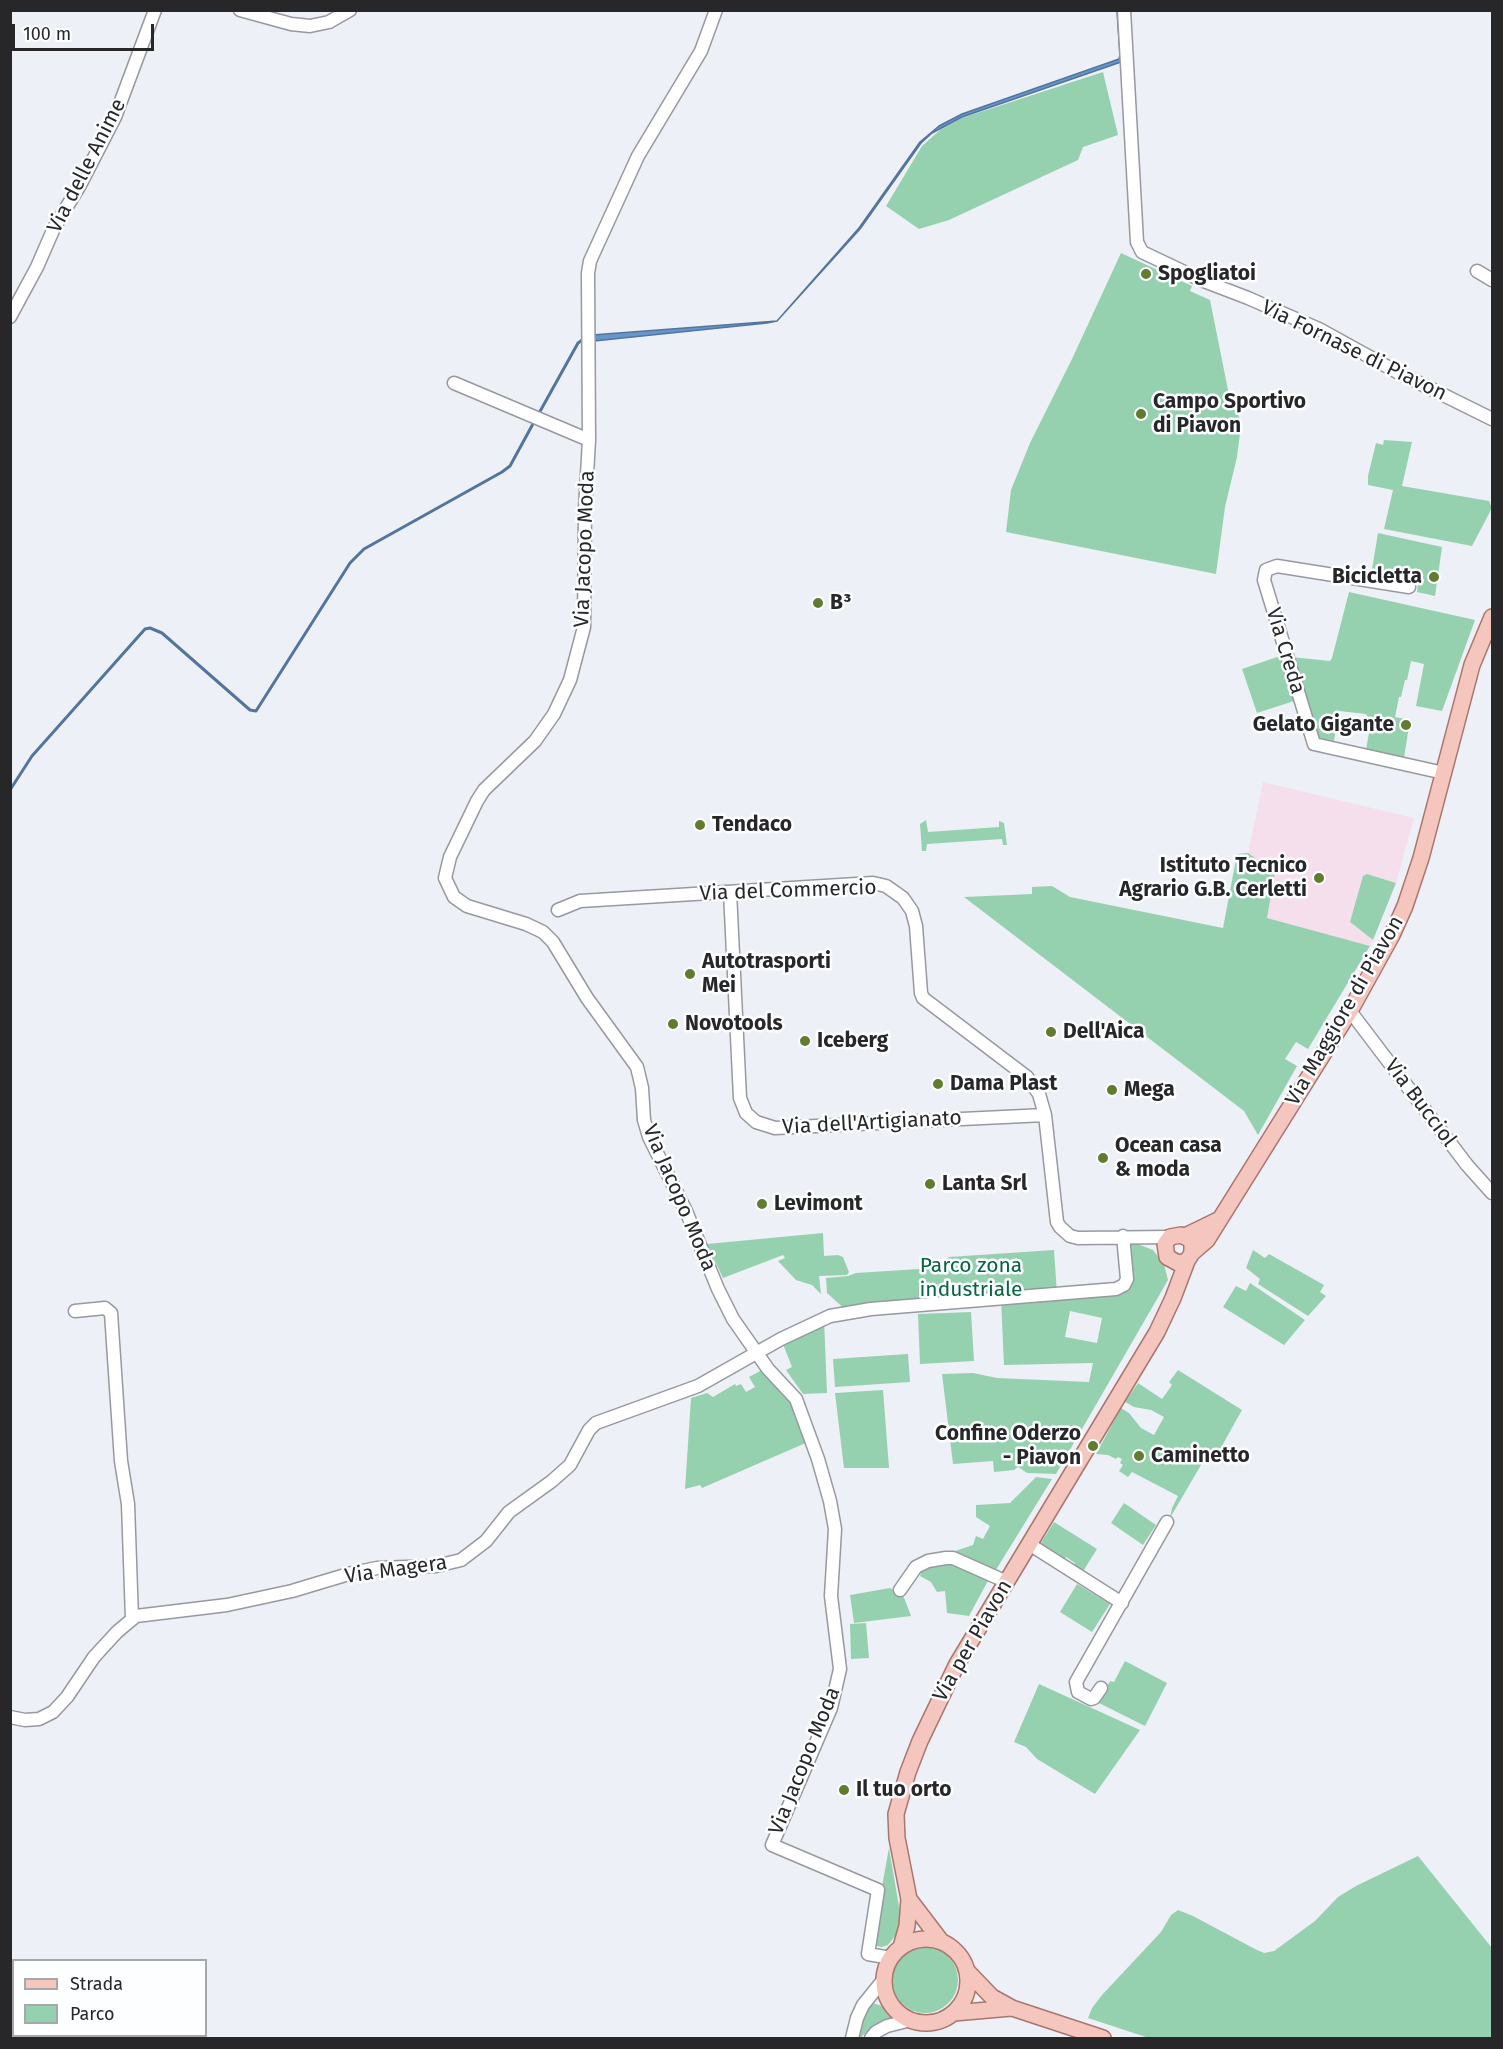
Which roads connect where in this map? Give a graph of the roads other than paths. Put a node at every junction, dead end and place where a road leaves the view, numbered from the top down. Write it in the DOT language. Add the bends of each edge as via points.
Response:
graph roads {
  1 [pos="155,10"];
  2 [pos="240,10"];
  3 [pos="350,10"];
  4 [pos="716,10"];
  5 [pos="1124,10"];
  6 [pos="1477,271"];
  7 [pos="1492,280"];
  8 [pos="10,317"];
  9 [pos="454,383"];
  10 [pos="1492,419"];
  11 [pos="589,440"];
  12 [pos="1409,587"];
  13 [pos="1492,617"];
  14 [pos="1443,773"];
  15 [pos="730,892"];
  16 [pos="558,910"];
  17 [pos="1350,1011"];
  18 [pos="1046,1115"];
  19 [pos="1492,1193"];
  20 [pos="1220,1219"];
  21 [pos="1123,1236"];
  22 [pos="1178,1236"];
  23 [pos="1138,1238"];
  24 [pos="1179,1257"];
  25 [pos="75,1311"];
  26 [pos="756,1353"];
  27 [pos="1167,1522"];
  28 [pos="1029,1544"];
  29 [pos="1006,1582"];
  30 [pos="900,1590"];
  31 [pos="1122,1603"];
  32 [pos="132,1619"];
  33 [pos="1101,1688"];
  34 [pos="10,1717"];
  35 [pos="909,1899"];
  36 [pos="941,1941"];
  37 [pos="896,1952"];
  38 [pos="968,1972"];
  39 [pos="884,1979"];
  40 [pos="1012,2008"];
  41 [pos="954,2013"];
  42 [pos="911,2020"];
  43 [pos="852,2038"];
  44 [pos="871,2038"];
  45 [pos="1103,2038"];
  1 -- 8 [label="street, Via delle Anime" via="115,117"];
  2 -- 3 [label="street" via="310,27"];
  4 -- 11 [label="street, Via Jacopo Moda" via="701,51 638,156 590,261"];
  5 -- 10 [label="street, Via Fornase di Piavon" via="1137,242 1142,252 1319,329"];
  6 -- 7 [label="street"];
  9 -- 11 [label="street"];
  11 -- 26 [label="street, Via Jacopo Moda" via="584,627 570,680 554,714 535,741 477,801 450,857 445,879 454,897 467,906 543,932 637,1067 649,1137 723,1299"];
  12 -- 14 [label="street, Via Creda" via="1278,566 1266,570 1263,580 1314,744"];
  13 -- 14 [label="main road, Via Maggiore di Piavon" via="1472,665"];
  14 -- 17 [label="main road, Via Maggiore di Piavon" via="1405,906"];
  15 -- 16 [label="street, Via del Commercio" via="580,901"];
  15 -- 18 [label="street, Via del Commercio" via="873,883 896,892 914,916 923,998 1027,1077 1039,1094"];
  15 -- 18 [label="street, Via dell'Artigianato" via="740,1098 754,1121 775,1128"];
  17 -- 19 [label="street, Via Bucciol"];
  17 -- 20 [label="main road, Via Maggiore di Piavon"];
  18 -- 21 [label="street, Via del Commercio" via="1059,1227 1078,1238"];
  20 -- 22 [label="main road"];
  20 -- 24 [label="main road, Via Maggiore di Piavon" via="1208,1240"];
  21 -- 23 [label="street, Via del Commercio"];
  21 -- 26 [label="street" via="1127,1279 1116,1289 848,1312 830,1316"];
  22 -- 23 [label="street, Via del Commercio"];
  22 -- 24 [label="main road" via="1165,1244"];
  22 -- 24 [label="main road" via="1192,1243"];
  23 -- 24 [label="street, Via del Commercio"];
  24 -- 28 [label="main road, Via per Piavon" via="1173,1298 1157,1332"];
  25 -- 32 [label="street" via="105,1308 111,1313 121,1461 128,1504"];
  26 -- 32 [label="street, Via Magera" via="698,1386 596,1423 570,1465 509,1512 486,1541 461,1560 436,1566 377,1568 227,1605"];
  26 -- 37 [label="street, Via Jacopo Moda" via="796,1399 830,1501 835,1529 831,1596 840,1669 831,1708 772,1845 878,1890 868,1954"];
  27 -- 31 [label="street"];
  28 -- 29 [label="main road, Via per Piavon"];
  28 -- 31 [label="street"];
  29 -- 30 [label="street" via="946,1558 916,1567"];
  29 -- 35 [label="main road, Via per Piavon" via="932,1712 900,1796 897,1838"];
  31 -- 33 [label="street" via="1076,1682 1078,1692 1091,1699"];
  32 -- 34 [label="street" via="94,1658 53,1712 39,1719"];
  35 -- 36 [label="main road, Via per Piavon"];
  35 -- 37 [label="main road, Via per Piavon" via="907,1926"];
  36 -- 37 [label="main road" via="914,1940"];
  36 -- 38 [label="main road" via="958,1953"];
  37 -- 39 [label="main road"];
  38 -- 40 [label="main road" via="992,1997"];
  38 -- 41 [label="main road" via="968,1987"];
  39 -- 42 [label="main road" via="891,2004"];
  39 -- 43 [label="street" via="863,2005"];
  40 -- 41 [label="main road"];
  40 -- 45 [label="main road"];
  41 -- 42 [label="main road" via="934,2022"];
  42 -- 44 [label="street" via="887,2026"];
}
